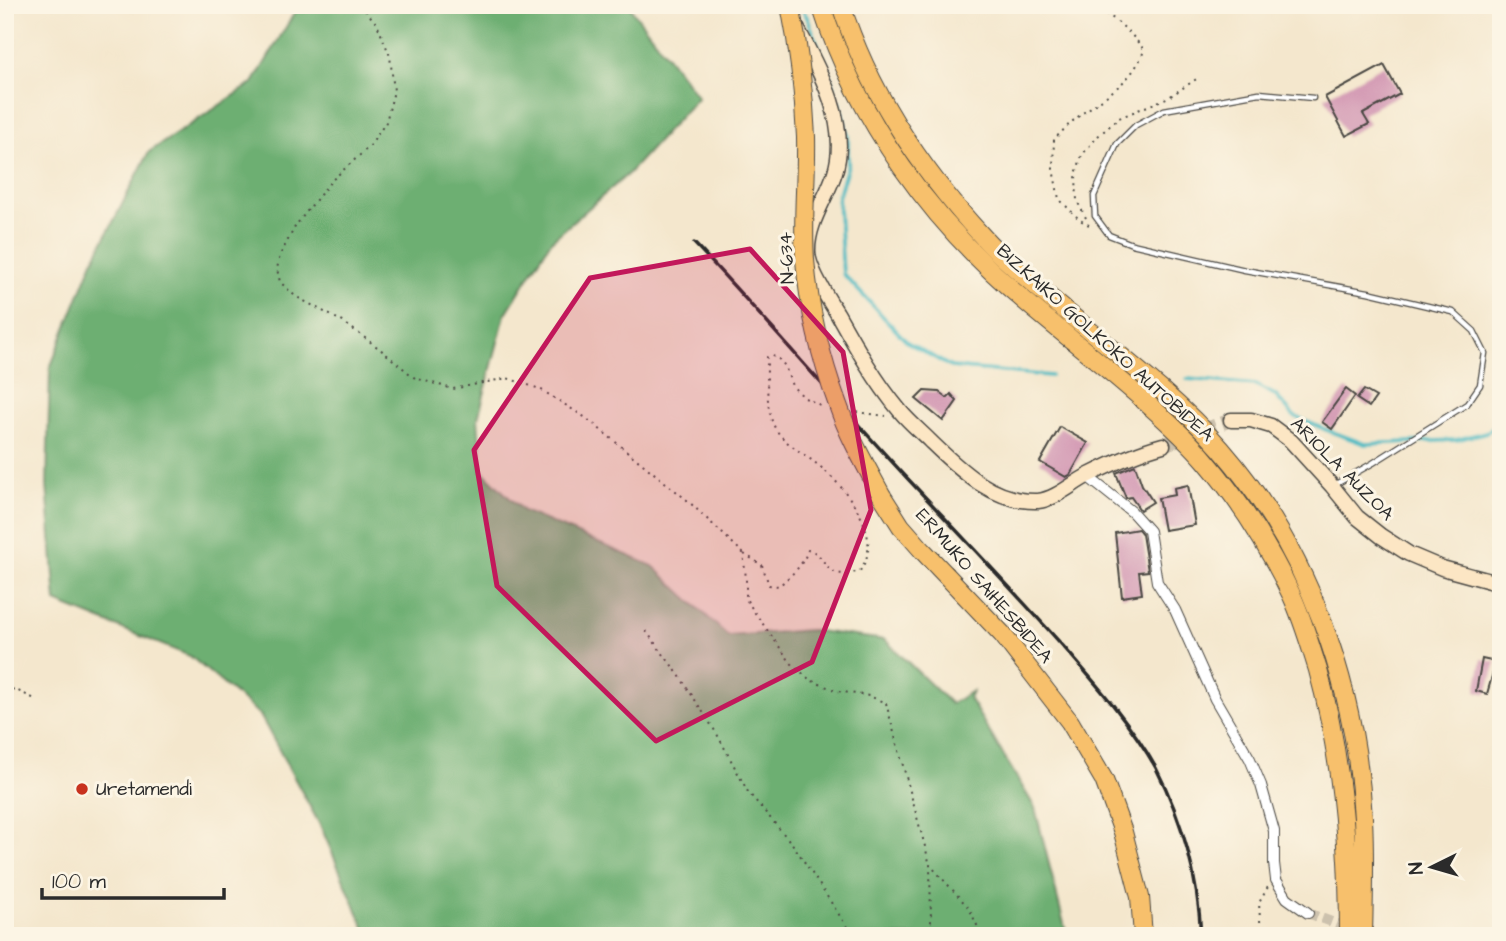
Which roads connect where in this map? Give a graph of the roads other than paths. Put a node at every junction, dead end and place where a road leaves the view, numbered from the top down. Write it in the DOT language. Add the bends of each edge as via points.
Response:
graph roads {
  1 [pos="784,5"];
  2 [pos="790,5"];
  3 [pos="821,5"];
  4 [pos="841,5"];
  5 [pos="1314,98"];
  6 [pos="1231,420"];
  7 [pos="1163,445"];
  8 [pos="1087,476"];
  9 [pos="1332,486"];
  10 [pos="882,496"];
  11 [pos="1501,584"];
  12 [pos="1308,913"];
  13 [pos="1143,936"];
  14 [pos="1349,936"];
  15 [pos="1363,936"];
  1 -- 8 [label="street" via="824,83 840,148 809,234 807,254 873,374 906,418 988,489 1014,499 1038,501"];
  2 -- 10 [label="highway, N-634, bridge" via="802,72 805,259 810,299 838,407"];
  3 -- 14 [label="highway, BIZKAIKO GOLKOKO AUTOBIDEA" via="867,111 935,212 979,260 1196,450 1237,501 1273,558 1310,642 1329,714 1345,817"];
  4 -- 15 [label="highway, BIZKAIKO GOLKOKO AUTOBIDEA" via="883,101 949,199 985,240 1192,419 1250,486 1287,543 1328,637 1356,757 1363,817"];
  5 -- 9 [label="lane" via="1259,93 1164,110 1136,125 1117,144 1094,196 1096,216 1109,235 1132,244 1453,312 1474,331 1485,353 1480,385 1467,404"];
  6 -- 9 [label="street, ARIOLA AUZOA" via="1251,419 1271,426"];
  7 -- 8 [label="street" via="1134,453"];
  8 -- 12 [label="street" via="1149,531 1157,582 1261,785 1274,831 1276,880 1287,898"];
  9 -- 11 [label="street, ARIOLA AUZOA" via="1357,517 1409,554"];
  10 -- 13 [label="highway, ERMUKO SAIHESBIDEA" via="901,526 1002,634 1070,722 1104,780 1123,832 1140,897"];
}
